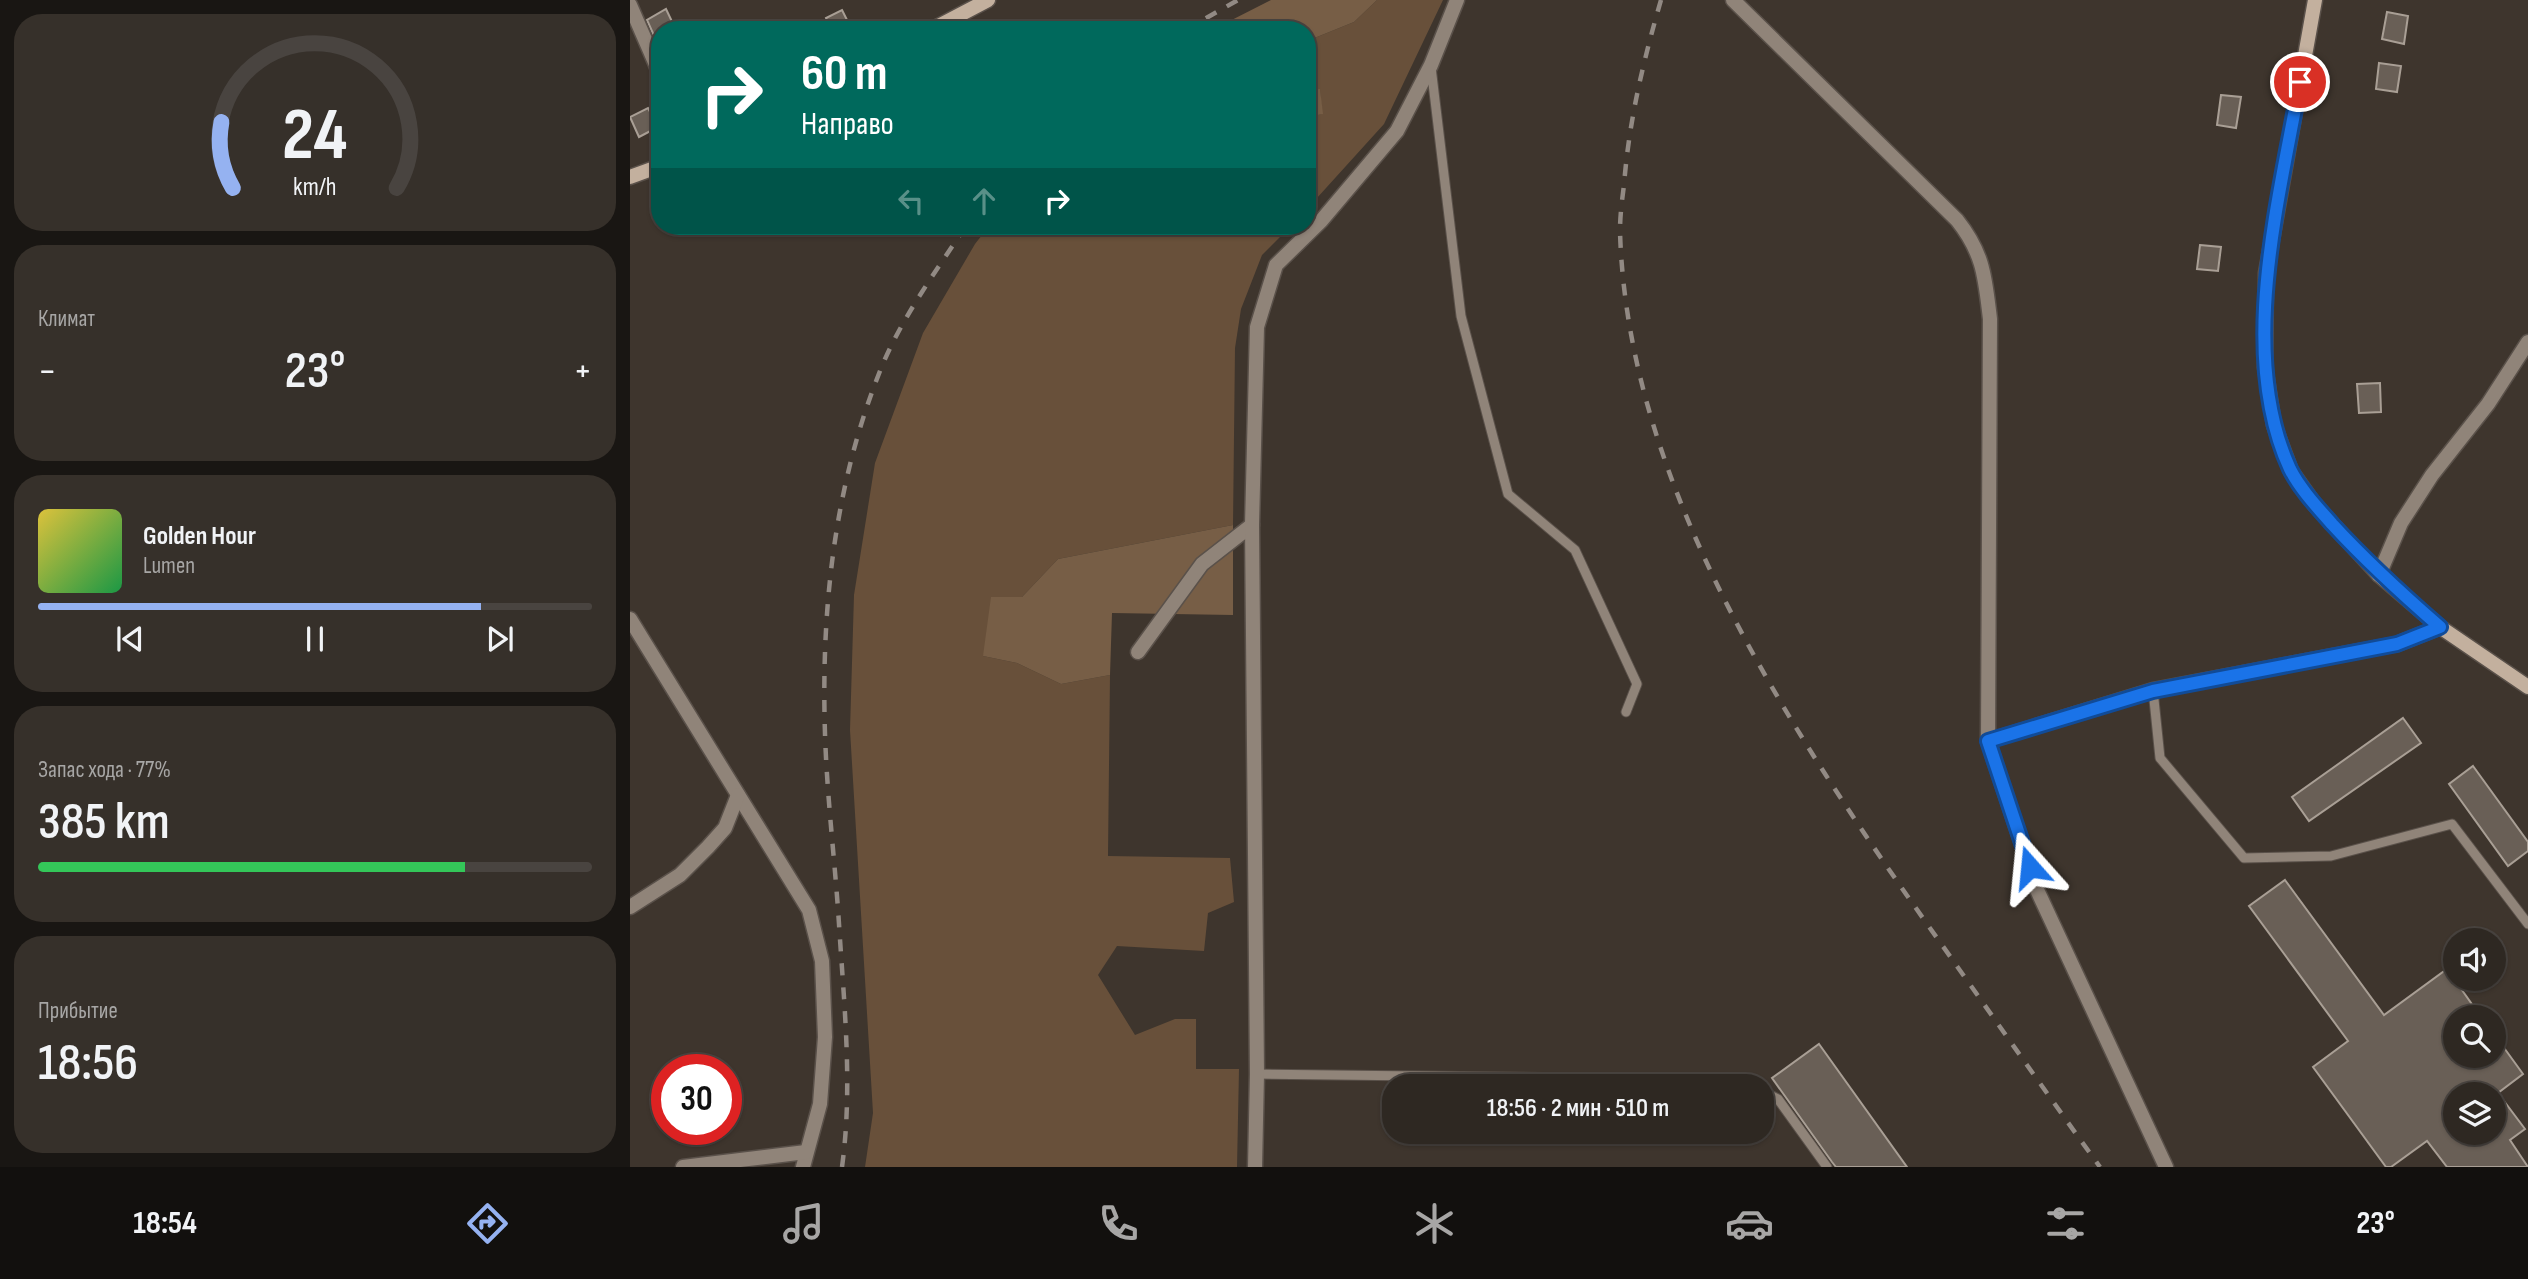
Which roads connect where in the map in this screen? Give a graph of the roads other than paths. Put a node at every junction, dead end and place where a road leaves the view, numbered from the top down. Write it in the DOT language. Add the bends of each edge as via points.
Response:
graph roads {
  1 [pos="988,0"];
  2 [pos="1457,0"];
  3 [pos="1733,0"];
  4 [pos="2315,0"];
  5 [pos="630,5"];
  6 [pos="948,21"];
  7 [pos="651,53"];
  8 [pos="1431,65"];
  9 [pos="651,169"];
  10 [pos="630,177"];
  11 [pos="1316,226"];
  12 [pos="1307,235"];
  13 [pos="2528,342"];
  14 [pos="1252,525"];
  15 [pos="2379,575"];
  16 [pos="630,619"];
  17 [pos="2440,627"];
  18 [pos="1138,652"];
  19 [pos="2528,687"];
  20 [pos="2153,691"];
  21 [pos="1626,712"];
  22 [pos="1988,741"];
  23 [pos="738,795"];
  24 [pos="630,907"];
  25 [pos="2528,924"];
  26 [pos="1257,1074"];
  27 [pos="1382,1076"];
  28 [pos="1774,1097"];
  29 [pos="804,1160"];
  30 [pos="682,1167"];
  31 [pos="1255,1167"];
  32 [pos="1827,1167"];
  33 [pos="2166,1167"];
  1 -- 6 [label="main road"];
  2 -- 8 [label="street"];
  3 -- 22 [label="street" via="1957,220 1973,241 1981,264 1990,319"];
  4 -- 15 [label="main road" via="2266,273 2265,367 2274,425 2291,471 2315,505"];
  5 -- 7 [label="street"];
  8 -- 11 [label="street" via="1397,131"];
  8 -- 21 [label="lane" via="1461,316 1508,494 1575,550 1637,684"];
  9 -- 10 [label="main road"];
  12 -- 14 [label="street" via="1276,265 1258,327"];
  13 -- 15 [label="street" via="2401,523"];
  14 -- 18 [label="street" via="1202,564"];
  14 -- 26 [label="street"];
  15 -- 17 [label="main road"];
  16 -- 23 [label="street"];
  17 -- 19 [label="main road"];
  17 -- 20 [label="street" via="2397,644"];
  20 -- 22 [label="street"];
  20 -- 25 [label="lane" via="2160,758 2244,858 2331,856 2452,824"];
  22 -- 33 [label="street" via="2038,892"];
  23 -- 24 [label="street" via="725,828 708,847 680,875"];
  23 -- 29 [label="street" via="809,910 822,961 825,1037 820,1104"];
  26 -- 27 [label="lane"];
  26 -- 31 [label="street"];
  28 -- 32 [label="lane"];
  29 -- 30 [label="street"];
}
